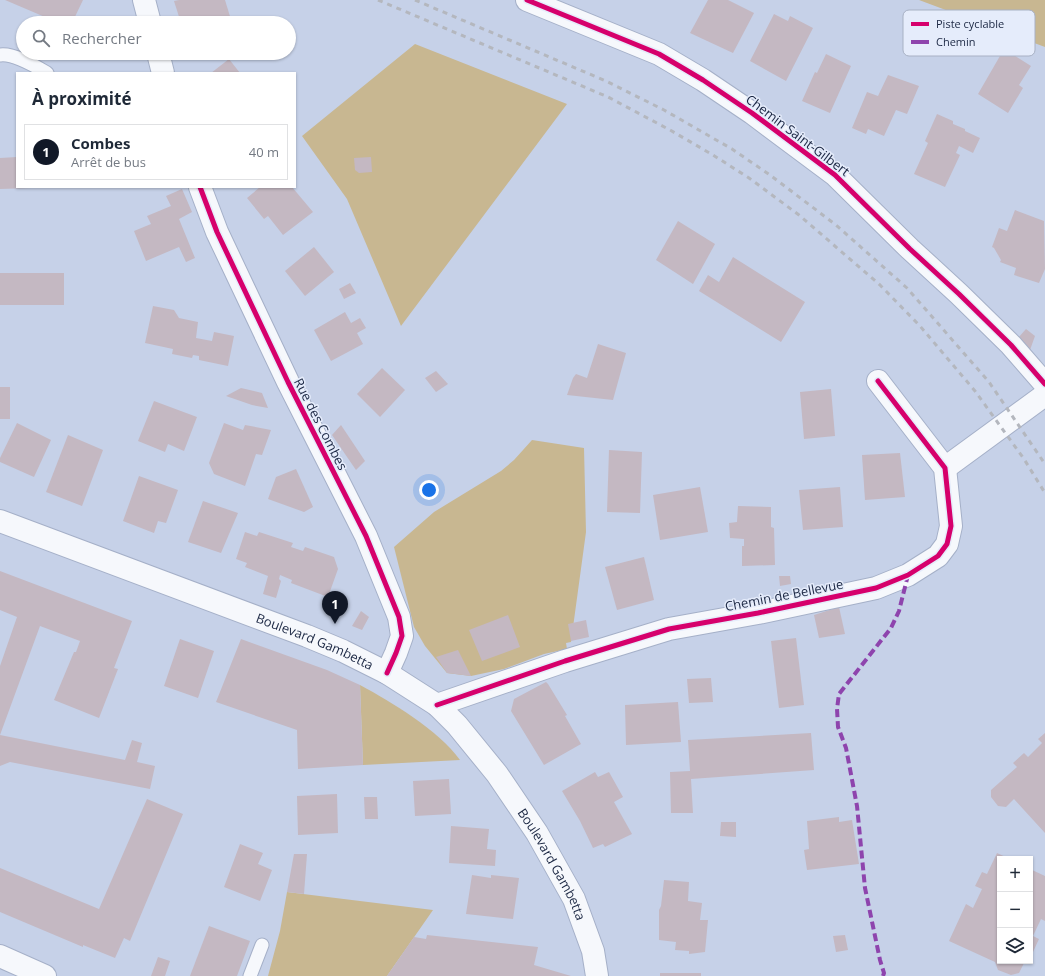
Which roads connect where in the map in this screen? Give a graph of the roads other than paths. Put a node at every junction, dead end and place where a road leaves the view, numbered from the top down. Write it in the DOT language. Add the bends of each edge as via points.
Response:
graph roads {
  1 [pos="144,0"];
  2 [pos="527,0"];
  3 [pos="148,16"];
  4 [pos="0,55"];
  5 [pos="16,58"];
  6 [pos="21,60"];
  7 [pos="160,60"];
  8 [pos="45,72"];
  9 [pos="163,72"];
  10 [pos="200,188"];
  11 [pos="878,381"];
  12 [pos="1045,384"];
  13 [pos="1045,395"];
  14 [pos="945,468"];
  15 [pos="0,520"];
  16 [pos="387,673"];
  17 [pos="437,704"];
  18 [pos="262,945"];
  19 [pos="0,956"];
  20 [pos="45,976"];
  21 [pos="250,976"];
  22 [pos="597,976"];
  1 -- 3 [label="street"];
  2 -- 12 [label="street, Chemin Saint-Gilbert" via="659,54 704,80 836,175 1011,345"];
  4 -- 5 [label="lane"];
  6 -- 8 [label="lane"];
  7 -- 9 [label="street"];
  10 -- 16 [label="street, Rue des Combes" via="217,232 288,382 366,536 399,617 402,636"];
  11 -- 14 [label="street"];
  13 -- 14 [label="street"];
  14 -- 17 [label="street, Chemin de Bellevue" via="951,526 947,544 938,556 908,575 876,588 669,629"];
  15 -- 16 [label="street, Boulevard Gambetta" via="307,636"];
  16 -- 17 [label="street, Boulevard Gambetta"];
  17 -- 22 [label="street, Boulevard Gambetta" via="497,774 538,833 574,899 593,951"];
  18 -- 21 [label="lane"];
  19 -- 20 [label="street"];
}
